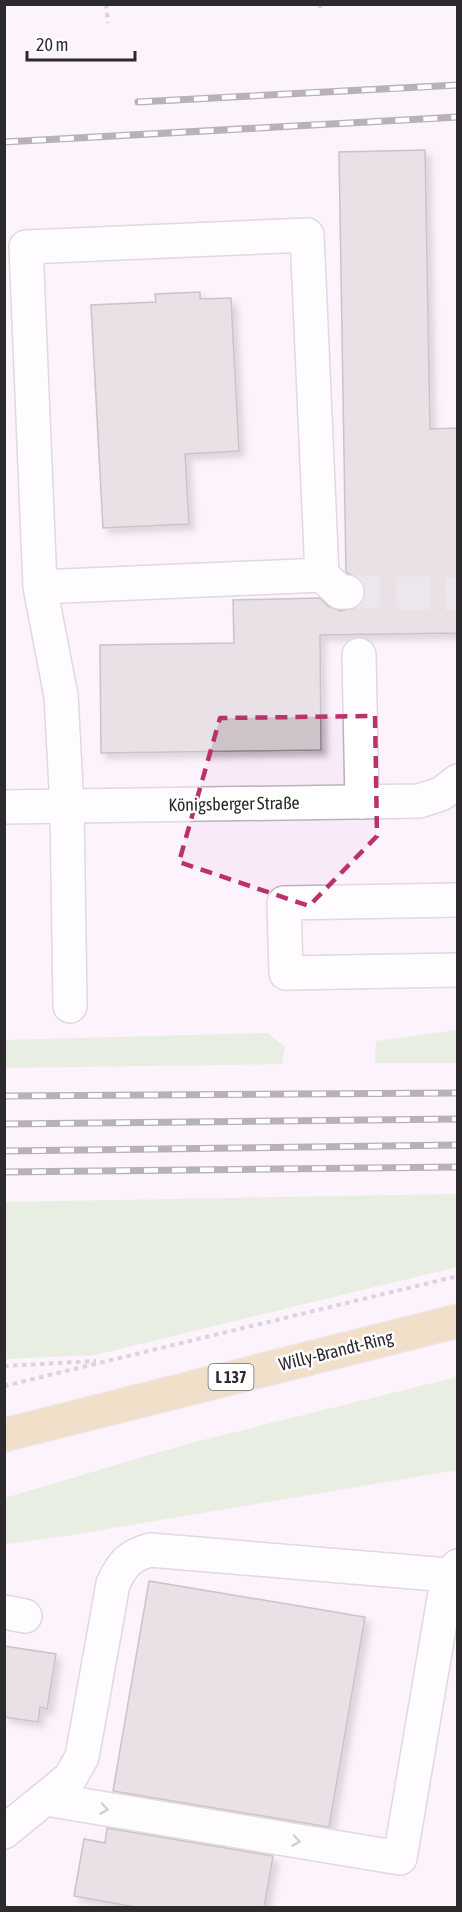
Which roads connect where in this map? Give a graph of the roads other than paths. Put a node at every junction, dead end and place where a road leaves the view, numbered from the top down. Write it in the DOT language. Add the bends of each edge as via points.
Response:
graph roads {
  1 [pos="40,587"];
  2 [pos="359,655"];
  3 [pos="458,781"];
  4 [pos="362,802"];
  5 [pos="67,806"];
  6 [pos="4,807"];
  7 [pos="458,900"];
  8 [pos="458,970"];
  9 [pos="70,1006"];
  10 [pos="458,1321"];
  11 [pos="4,1435"];
  12 [pos="453,1570"];
  13 [pos="446,1655"];
  14 [pos="46,1799"];
  15 [pos="4,1832"];
  1 -- 1 [label="street" via="26,247 307,235 334,584"];
  1 -- 5 [label="street" via="61,696"];
  2 -- 4 [label="street"];
  3 -- 4 [label="street, Königsberger Straße" via="441,794 418,801"];
  4 -- 5 [label="street, Königsberger Straße"];
  5 -- 6 [label="street, Königsberger Straße"];
  5 -- 9 [label="street"];
  7 -- 8 [label="street" via="284,903 286,973"];
  10 -- 11 [label="main road, Willy-Brandt-Ring / L 137"];
  12 -- 13 [label="street"];
  12 -- 14 [label="street" via="150,1550 133,1555 120,1567 113,1584 82,1757 70,1778"];
  14 -- 13 [label="street, one-way" via="400,1858"];
  14 -- 15 [label="street"];
}
